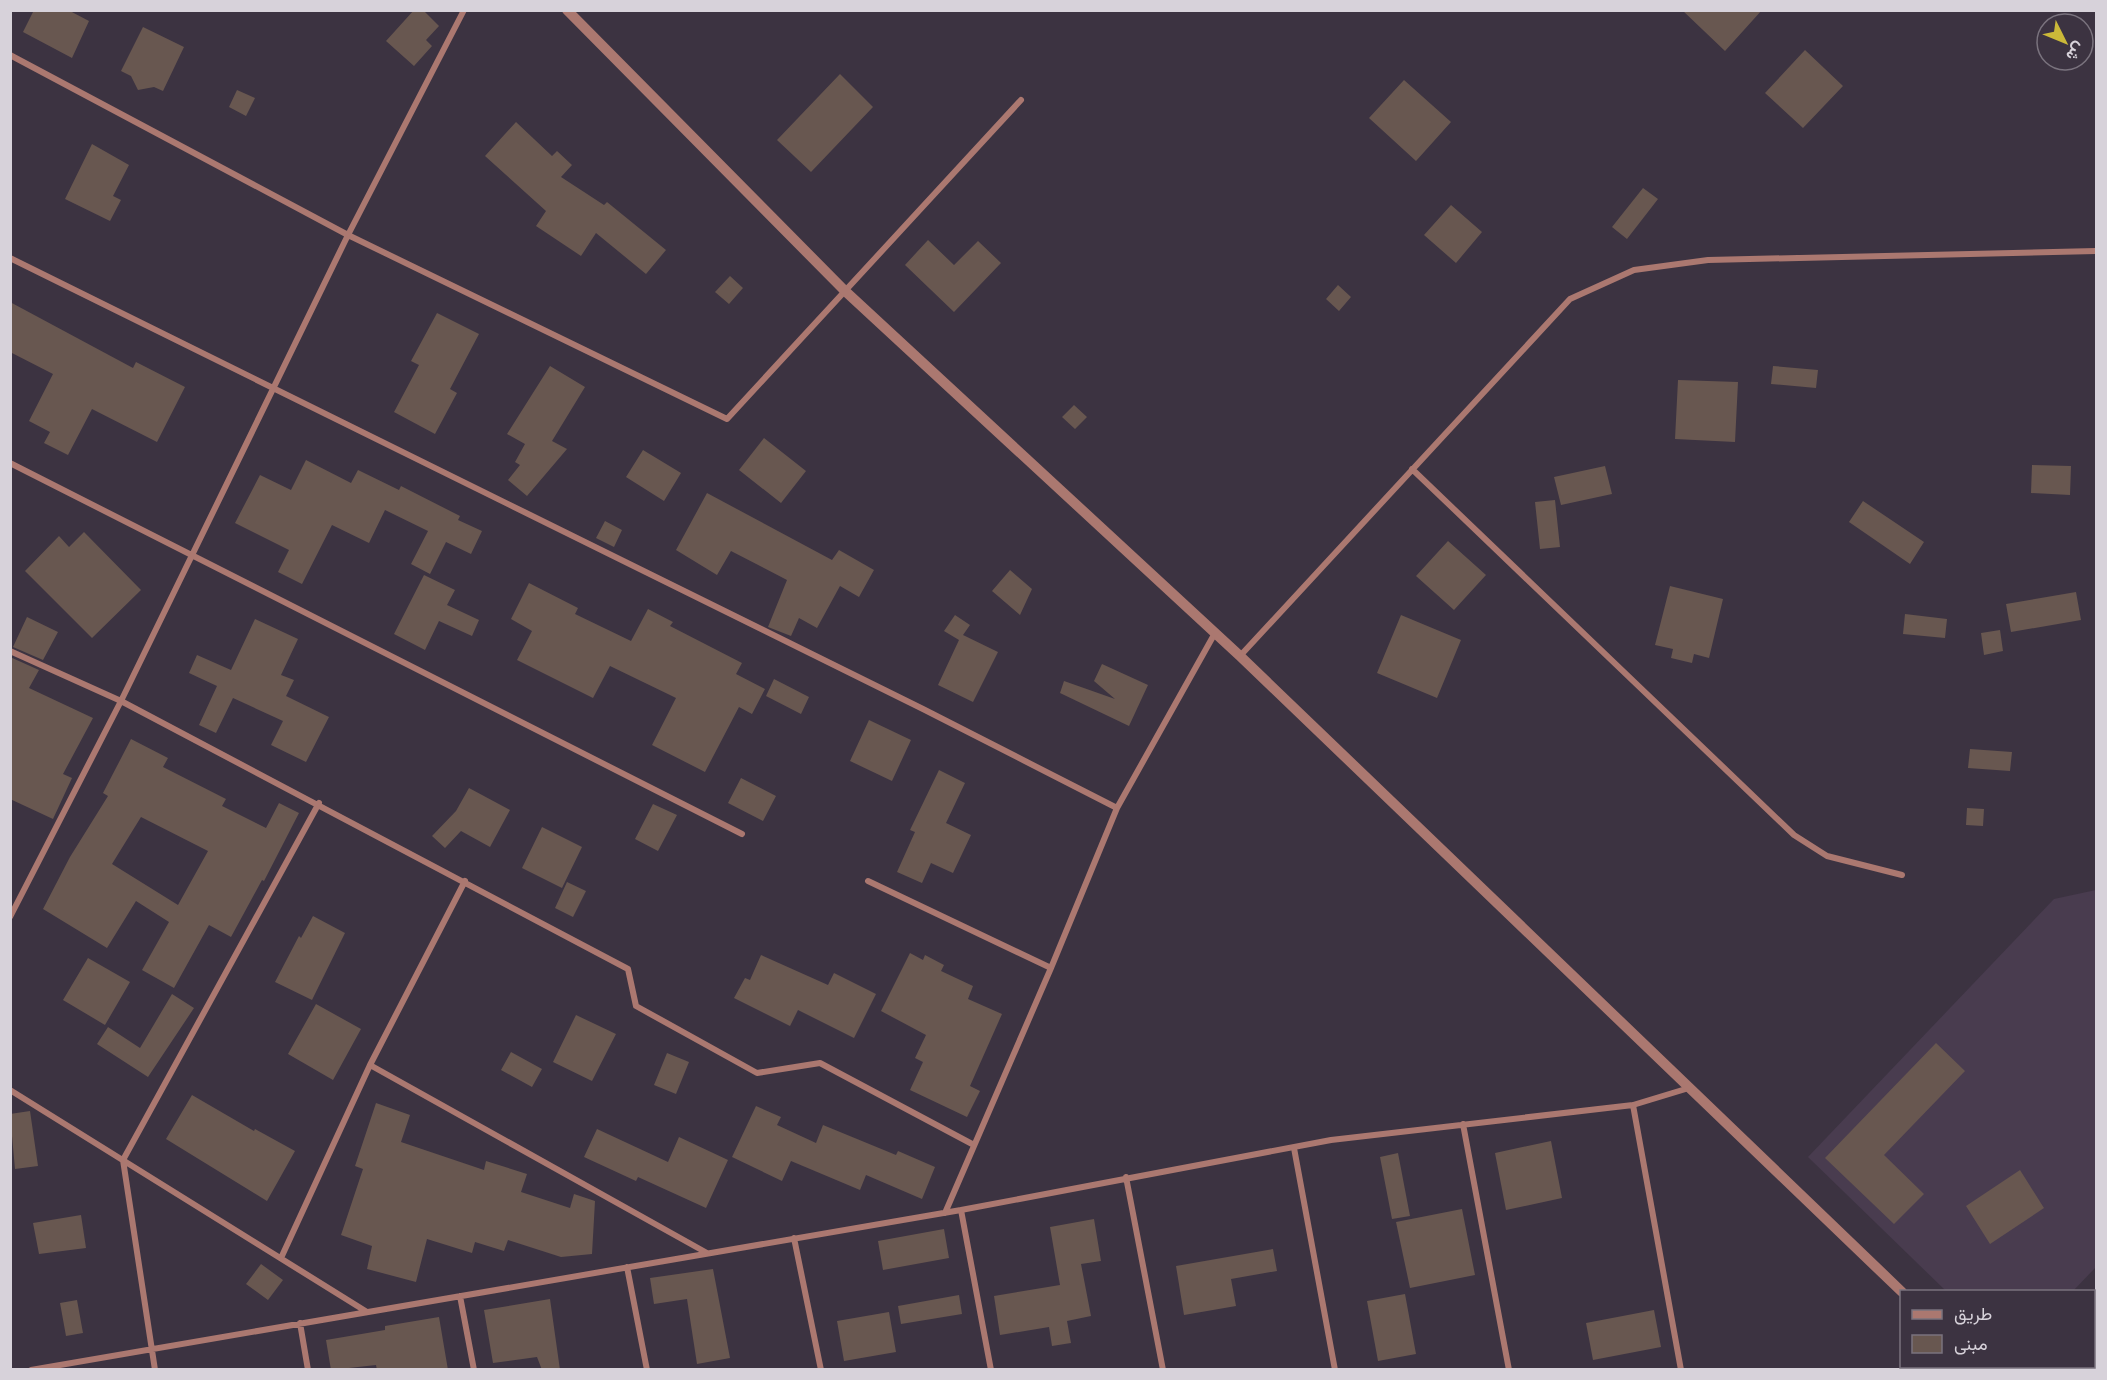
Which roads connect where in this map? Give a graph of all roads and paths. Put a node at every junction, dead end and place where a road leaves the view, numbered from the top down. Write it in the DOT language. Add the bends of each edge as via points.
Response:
graph roads {
  1 [pos="464,10"];
  2 [pos="567,10"];
  3 [pos="10,55"];
  4 [pos="1021,100"];
  5 [pos="348,235"];
  6 [pos="2097,251"];
  7 [pos="10,258"];
  8 [pos="844,290"];
  9 [pos="271,389"];
  10 [pos="10,463"];
  11 [pos="1412,469"];
  12 [pos="190,554"];
  13 [pos="1215,633"];
  14 [pos="10,651"];
  15 [pos="1240,656"];
  16 [pos="121,701"];
  17 [pos="319,803"];
  18 [pos="1117,807"];
  19 [pos="742,834"];
  20 [pos="1902,875"];
  21 [pos="465,881"];
  22 [pos="868,881"];
  23 [pos="10,917"];
  24 [pos="1051,968"];
  25 [pos="370,1065"];
  26 [pos="1690,1088"];
  27 [pos="10,1090"];
  28 [pos="1633,1105"];
  29 [pos="1463,1124"];
  30 [pos="974,1145"];
  31 [pos="1294,1148"];
  32 [pos="123,1160"];
  33 [pos="1126,1177"];
  34 [pos="961,1210"];
  35 [pos="945,1212"];
  36 [pos="795,1238"];
  37 [pos="706,1253"];
  38 [pos="280,1258"];
  39 [pos="627,1267"];
  40 [pos="1900,1290"];
  41 [pos="460,1296"];
  42 [pos="368,1312"];
  43 [pos="300,1323"];
  44 [pos="152,1349"];
  45 [pos="32,1370"];
  46 [pos="155,1370"];
  47 [pos="308,1370"];
  48 [pos="474,1370"];
  49 [pos="646,1370"];
  50 [pos="821,1370"];
  51 [pos="991,1370"];
  52 [pos="1163,1370"];
  53 [pos="1335,1370"];
  54 [pos="1509,1370"];
  55 [pos="1681,1370"];
  1 -- 5 [label="street"];
  2 -- 8 [label="street"];
  3 -- 5 [label="street"];
  4 -- 8 [label="street"];
  5 -- 8 [label="street" via="727,419"];
  5 -- 9 [label="street"];
  6 -- 11 [label="street" via="1708,260 1634,270 1570,299"];
  7 -- 9 [label="street"];
  8 -- 13 [label="street"];
  9 -- 12 [label="street"];
  9 -- 18 [label="street"];
  10 -- 12 [label="street"];
  11 -- 15 [label="street"];
  11 -- 20 [label="street" via="1794,835 1827,856"];
  12 -- 16 [label="street"];
  12 -- 19 [label="street"];
  13 -- 15 [label="street"];
  13 -- 18 [label="street"];
  14 -- 16 [label="street"];
  15 -- 26 [label="street"];
  16 -- 17 [label="street"];
  16 -- 23 [label="street"];
  17 -- 21 [label="street"];
  17 -- 32 [label="street"];
  18 -- 24 [label="street"];
  21 -- 25 [label="street"];
  21 -- 30 [label="street" via="628,969 636,1006 757,1073 820,1063"];
  22 -- 24 [label="street"];
  24 -- 30 [label="street"];
  25 -- 37 [label="street"];
  25 -- 38 [label="street"];
  26 -- 28 [label="street"];
  26 -- 40 [label="street"];
  27 -- 32 [label="street"];
  28 -- 29 [label="street"];
  28 -- 55 [label="street"];
  29 -- 31 [label="street"];
  29 -- 54 [label="street"];
  30 -- 35 [label="street"];
  31 -- 33 [label="street"];
  31 -- 53 [label="street"];
  32 -- 38 [label="street"];
  32 -- 44 [label="street"];
  33 -- 34 [label="street"];
  33 -- 52 [label="street"];
  34 -- 35 [label="street"];
  34 -- 51 [label="street"];
  35 -- 36 [label="street"];
  36 -- 37 [label="street"];
  36 -- 50 [label="street"];
  37 -- 39 [label="street"];
  38 -- 42 [label="street"];
  39 -- 41 [label="street"];
  39 -- 49 [label="street"];
  41 -- 42 [label="street"];
  41 -- 48 [label="street"];
  42 -- 43 [label="street"];
  43 -- 44 [label="street"];
  43 -- 47 [label="street"];
  44 -- 45 [label="street"];
  44 -- 46 [label="street"];
}
